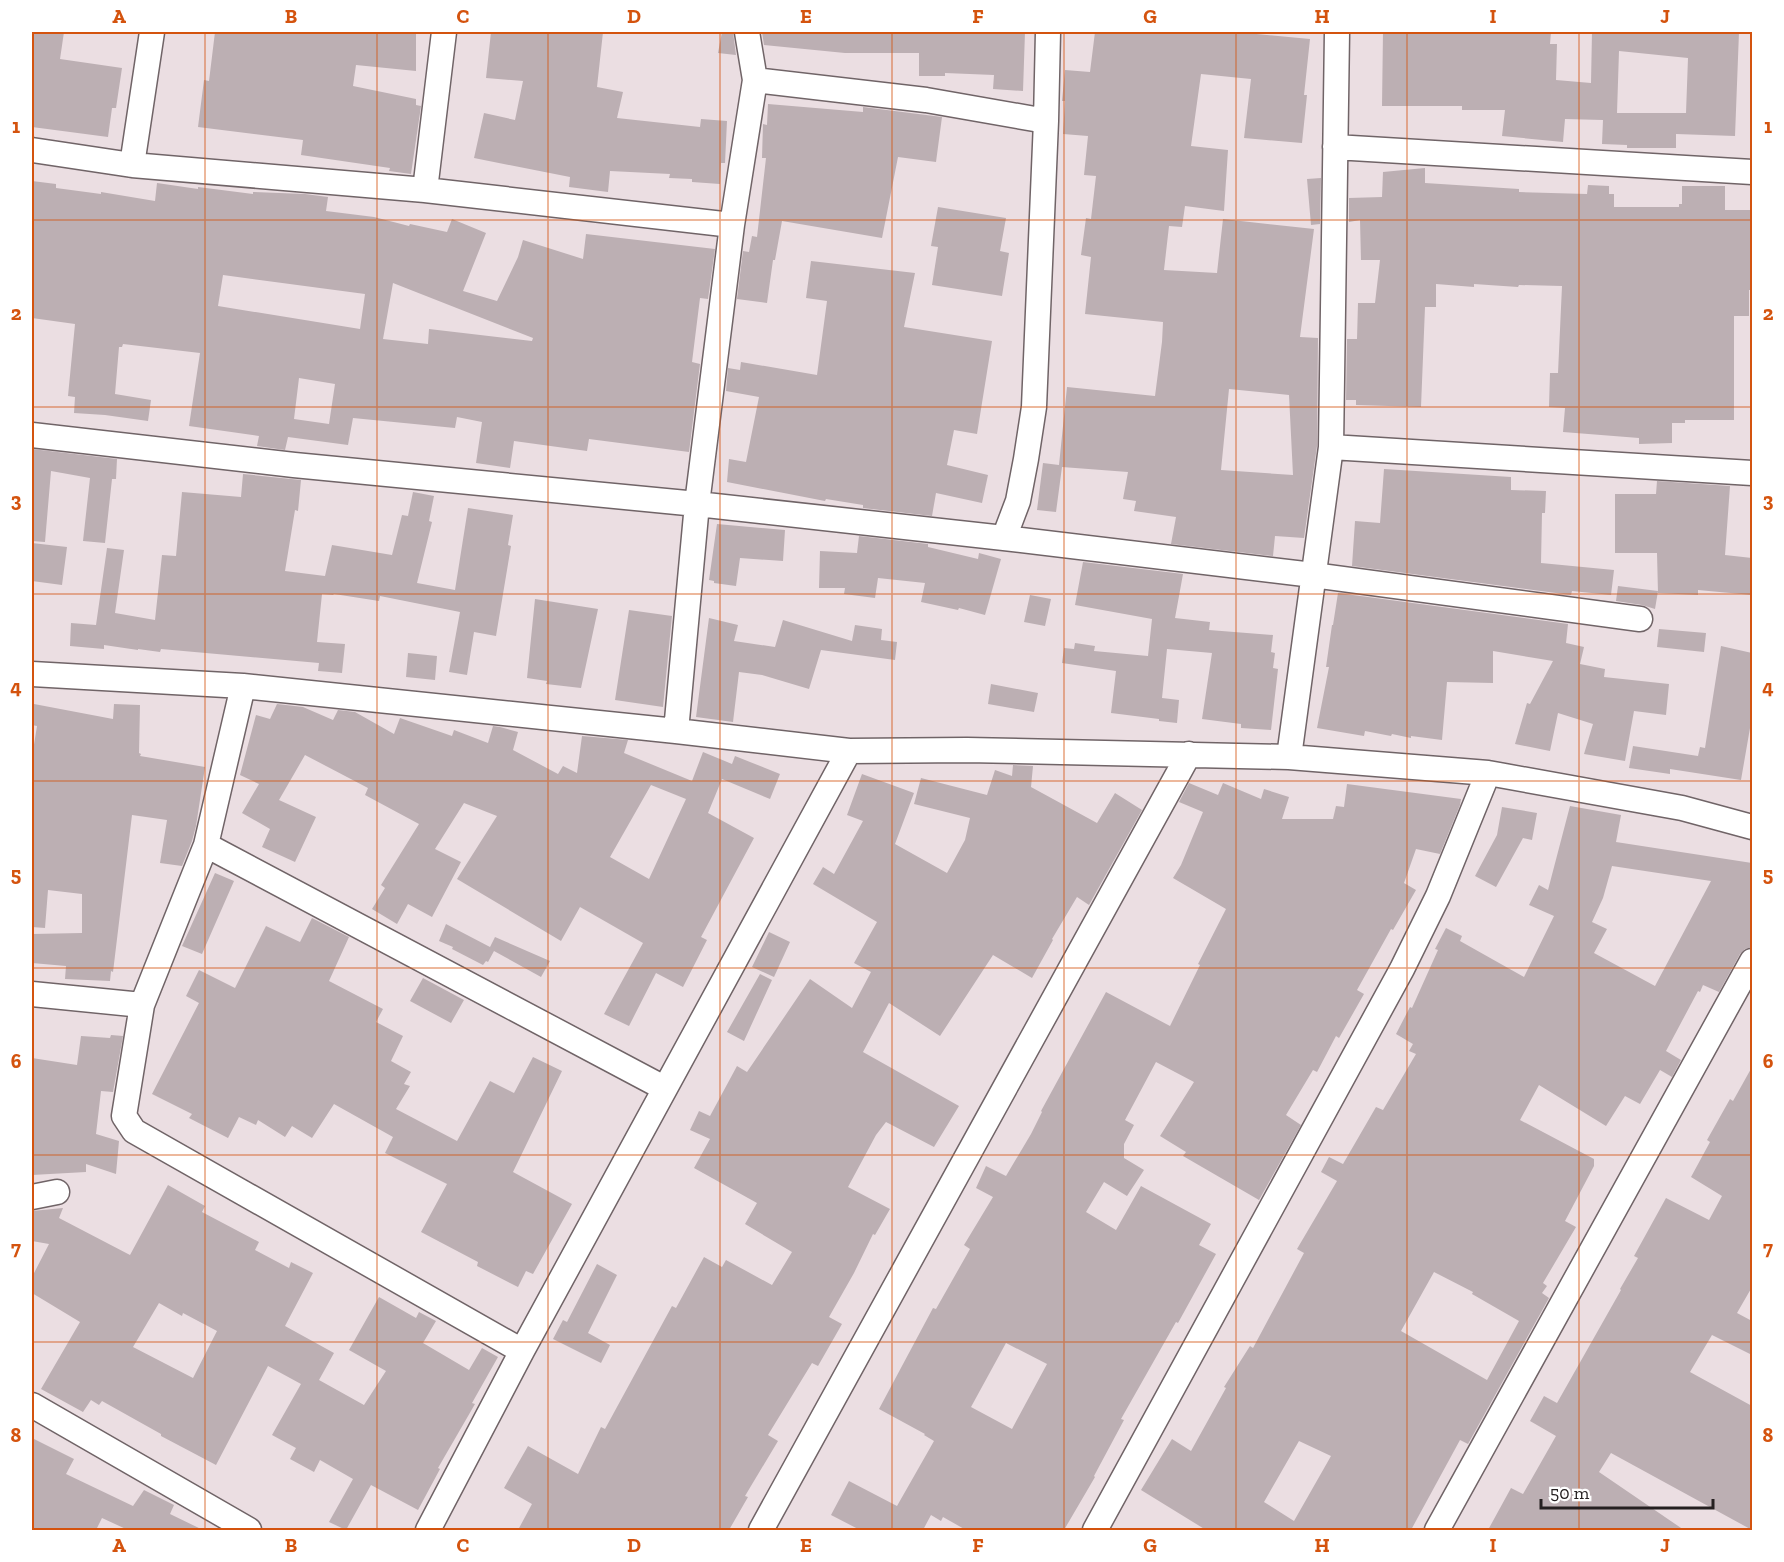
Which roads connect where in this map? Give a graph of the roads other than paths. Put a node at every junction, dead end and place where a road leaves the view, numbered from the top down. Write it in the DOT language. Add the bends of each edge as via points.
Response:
graph roads {
  1 [pos="152,32"];
  2 [pos="444,32"];
  3 [pos="747,32"];
  4 [pos="1048,32"];
  5 [pos="1337,32"];
  6 [pos="755,80"];
  7 [pos="1046,121"];
  8 [pos="1335,147"];
  9 [pos="32,150"];
  10 [pos="132,165"];
  11 [pos="1752,172"];
  12 [pos="425,190"];
  13 [pos="732,225"];
  14 [pos="32,435"];
  15 [pos="1331,447"];
  16 [pos="1752,472"];
  17 [pos="697,504"];
  18 [pos="1004,538"];
  19 [pos="1313,575"];
  20 [pos="1640,619"];
  21 [pos="32,674"];
  22 [pos="243,686"];
  23 [pos="676,731"];
  24 [pos="849,751"];
  25 [pos="1189,754"];
  26 [pos="1289,757"];
  27 [pos="1488,773"];
  28 [pos="1752,827"];
  29 [pos="206,844"];
  30 [pos="1752,961"];
  31 [pos="32,994"];
  32 [pos="142,1005"];
  33 [pos="664,1088"];
  34 [pos="57,1192"];
  35 [pos="32,1197"];
  36 [pos="522,1351"];
  37 [pos="32,1405"];
  38 [pos="249,1530"];
  39 [pos="428,1530"];
  40 [pos="761,1530"];
  41 [pos="1095,1530"];
  42 [pos="1437,1530"];
  1 -- 10 [label="street"];
  2 -- 12 [label="street"];
  3 -- 6 [label="street"];
  4 -- 7 [label="street"];
  5 -- 8 [label="street"];
  6 -- 7 [label="street" via="926,100"];
  6 -- 13 [label="street"];
  7 -- 18 [label="street" via="1034,407 1018,501"];
  8 -- 11 [label="street"];
  8 -- 15 [label="street"];
  9 -- 10 [label="street"];
  10 -- 12 [label="street"];
  12 -- 13 [label="street"];
  13 -- 17 [label="street"];
  14 -- 17 [label="street"];
  15 -- 16 [label="street"];
  15 -- 19 [label="street"];
  17 -- 18 [label="street"];
  17 -- 23 [label="street"];
  18 -- 19 [label="street"];
  19 -- 20 [label="street"];
  19 -- 26 [label="street"];
  21 -- 22 [label="street"];
  22 -- 23 [label="street"];
  22 -- 29 [label="street"];
  23 -- 24 [label="street"];
  24 -- 25 [label="street"];
  24 -- 33 [label="street"];
  25 -- 26 [label="street"];
  25 -- 40 [label="street"];
  26 -- 27 [label="street"];
  27 -- 28 [label="street" via="1682,808"];
  27 -- 41 [label="street" via="1438,896 1402,969"];
  29 -- 32 [label="street"];
  29 -- 33 [label="street"];
  30 -- 42 [label="street"];
  31 -- 32 [label="street"];
  32 -- 36 [label="street" via="124,1116 134,1131"];
  33 -- 36 [label="street"];
  34 -- 35 [label="street"];
  36 -- 39 [label="street"];
  37 -- 38 [label="street"];
}
